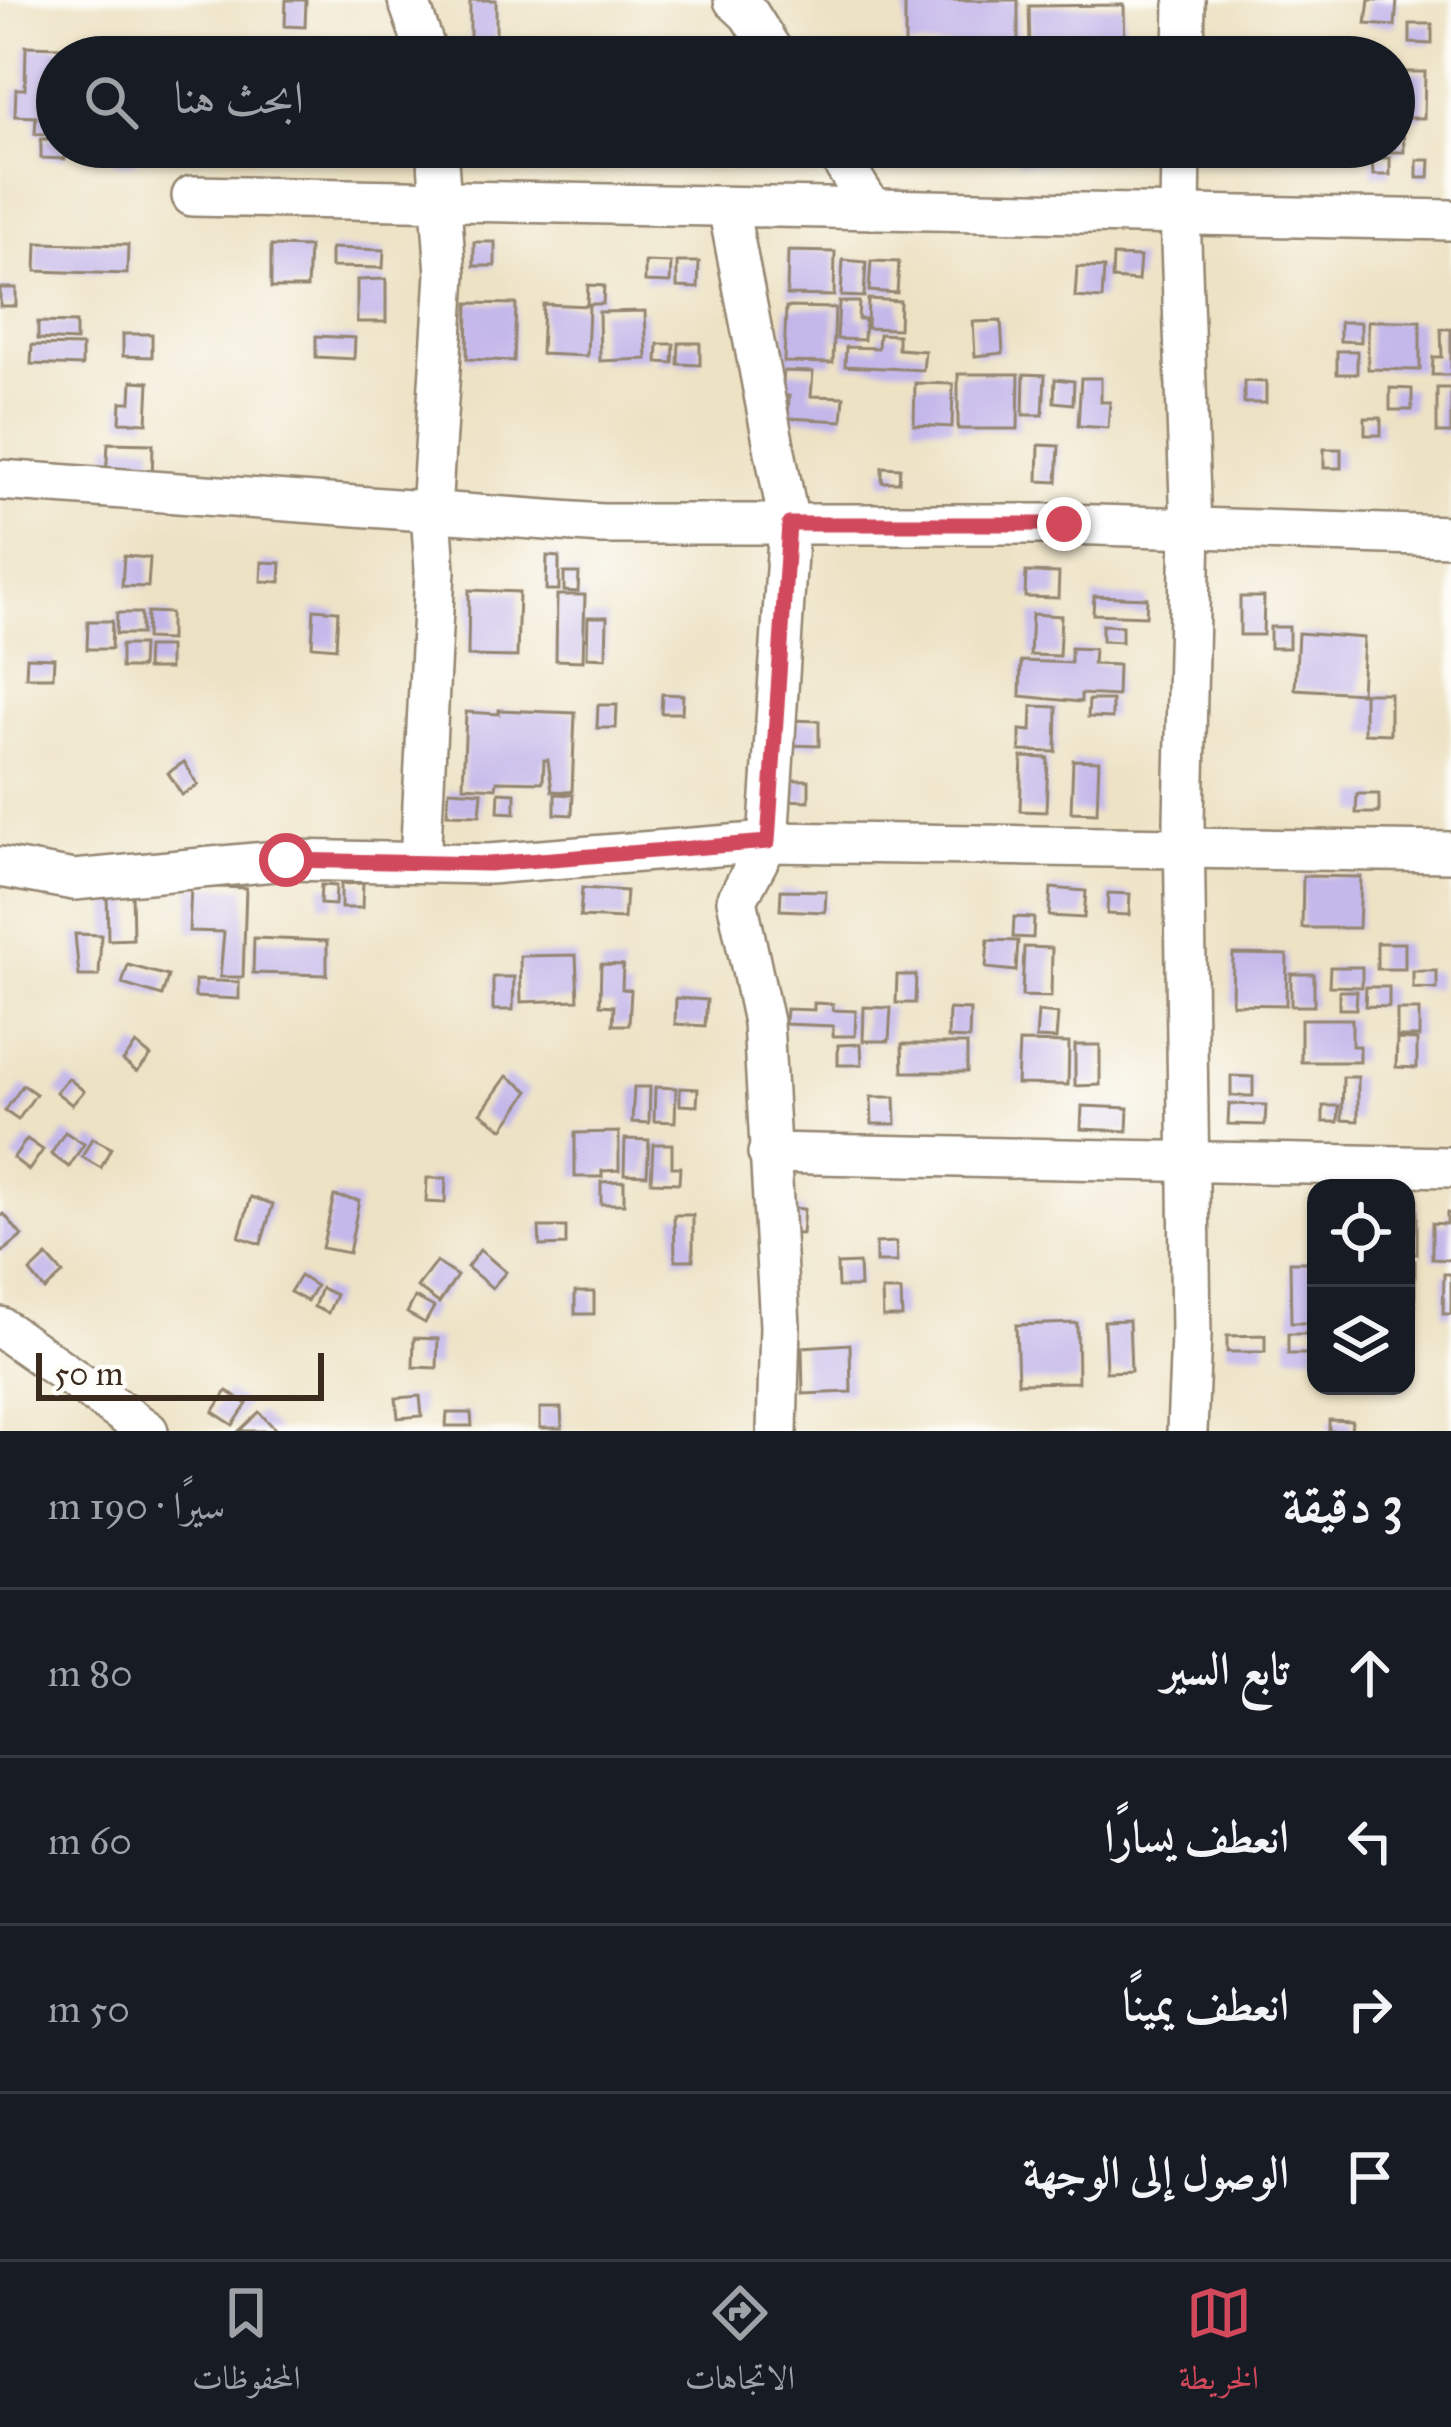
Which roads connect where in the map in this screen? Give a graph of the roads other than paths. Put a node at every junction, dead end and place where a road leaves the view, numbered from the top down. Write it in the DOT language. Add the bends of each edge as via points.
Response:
graph roads {
  1 [pos="408,0"];
  2 [pos="734,0"];
  3 [pos="1185,0"];
  4 [pos="421,36"];
  5 [pos="762,36"];
  6 [pos="1184,36"];
  7 [pos="438,168"];
  8 [pos="846,168"];
  9 [pos="1181,168"];
  10 [pos="192,196"];
  11 [pos="440,201"];
  12 [pos="728,206"];
  13 [pos="872,209"];
  14 [pos="1180,214"];
  15 [pos="1451,220"];
  16 [pos="0,480"];
  17 [pos="431,511"];
  18 [pos="789,524"];
  19 [pos="1191,528"];
  20 [pos="1451,536"];
  21 [pos="768,842"];
  22 [pos="1184,849"];
  23 [pos="1451,852"];
  24 [pos="419,862"];
  25 [pos="0,867"];
  26 [pos="768,1154"];
  27 [pos="1188,1164"];
  28 [pos="1451,1167"];
  29 [pos="0,1327"];
  30 [pos="148,1431"];
  31 [pos="776,1431"];
  32 [pos="1187,1431"];
  1 -- 4 [label="street"];
  2 -- 5 [label="street"];
  3 -- 6 [label="street"];
  7 -- 11 [label="street"];
  8 -- 13 [label="street"];
  9 -- 14 [label="street"];
  10 -- 11 [label="street"];
  11 -- 12 [label="street"];
  11 -- 17 [label="street" via="446,274"];
  12 -- 13 [label="street"];
  12 -- 18 [label="street"];
  13 -- 14 [label="street"];
  14 -- 15 [label="street"];
  14 -- 19 [label="street"];
  16 -- 17 [label="street"];
  17 -- 18 [label="street" via="602,524"];
  17 -- 24 [label="street" via="435,571"];
  18 -- 19 [label="street"];
  18 -- 21 [label="street"];
  19 -- 20 [label="street"];
  19 -- 22 [label="street"];
  21 -- 22 [label="street"];
  21 -- 24 [label="street" via="489,864"];
  21 -- 26 [label="street" via="737,900 763,1022"];
  22 -- 23 [label="street"];
  22 -- 27 [label="street"];
  24 -- 25 [label="street" via="286,860 74,880"];
  26 -- 27 [label="street"];
  26 -- 31 [label="street" via="780,1326"];
  27 -- 28 [label="street"];
  27 -- 32 [label="street"];
  29 -- 30 [label="street"];
}
